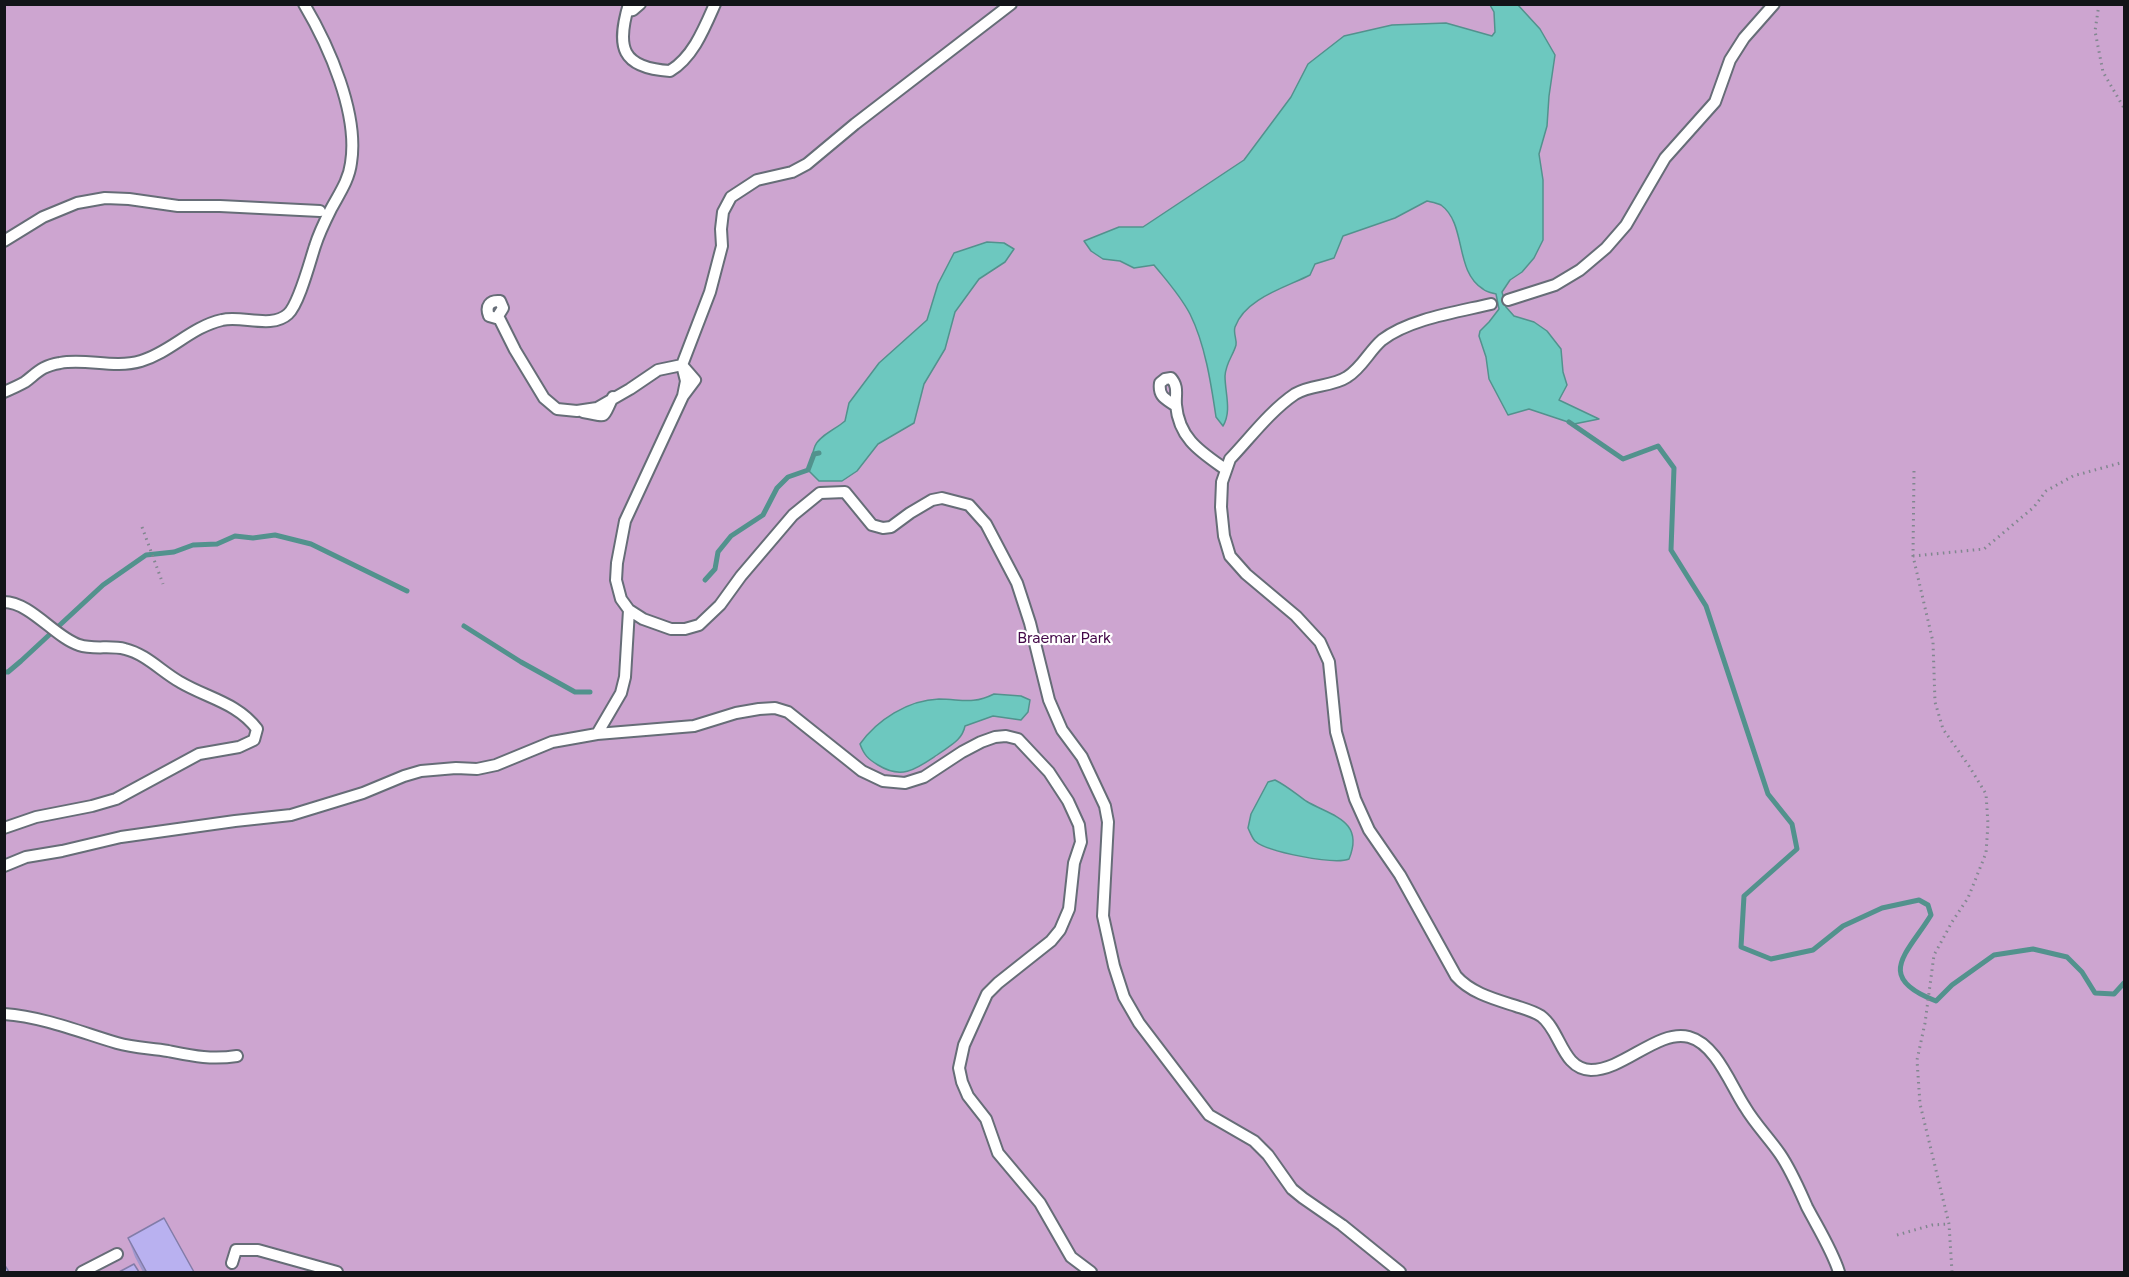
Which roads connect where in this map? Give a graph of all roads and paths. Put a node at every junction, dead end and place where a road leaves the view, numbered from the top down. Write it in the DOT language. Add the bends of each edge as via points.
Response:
graph roads {
  1 [pos="304,4"];
  2 [pos="640,4"];
  3 [pos="715,4"];
  4 [pos="1011,4"];
  5 [pos="1774,4"];
  6 [pos="2098,4"];
  7 [pos="628,8"];
  8 [pos="2124,108"];
  9 [pos="320,211"];
  10 [pos="4,241"];
  11 [pos="1508,300"];
  12 [pos="1491,304"];
  13 [pos="498,316"];
  14 [pos="682,365"];
  15 [pos="4,393"];
  16 [pos="1176,406"];
  17 [pos="2124,462"];
  18 [pos="1226,469"];
  19 [pos="1914,471"];
  20 [pos="142,527"];
  21 [pos="1913,556"];
  22 [pos="163,584"];
  23 [pos="4,602"];
  24 [pos="629,610"];
  25 [pos="597,734"];
  26 [pos="4,828"];
  27 [pos="4,866"];
  28 [pos="4,1014"];
  29 [pos="237,1056"];
  30 [pos="1949,1224"];
  31 [pos="1897,1235"];
  32 [pos="117,1254"];
  33 [pos="232,1263"];
  34 [pos="82,1272"];
  35 [pos="337,1272"];
  36 [pos="1091,1272"];
  37 [pos="1400,1272"];
  38 [pos="1839,1272"];
  39 [pos="1952,1272"];
  1 -- 15 [label="lane" via="321,32 346,101 352,130 351,164 288,314 274,320 231,318 213,322 138,362 59,363 39,369"];
  2 -- 7 [label="lane" via="633,10"];
  3 -- 7 [label="lane" via="696,44 682,64 670,71 628,58 622,30"];
  4 -- 14 [label="lane" via="807,164 792,172 757,180 730,197 723,212 722,246 715,274"];
  5 -- 11 [label="lane" via="1730,60 1715,102 1665,158 1626,225 1611,242 1580,270 1555,285"];
  6 -- 8 [label="path" via="2095,31 2103,72"];
  9 -- 10 [label="lane" via="178,206 105,198 77,203 43,217"];
  12 -- 18 [label="lane" via="1399,330 1382,340 1348,377 1295,394 1230,459"];
  13 -- 14 [label="lane" via="544,398 557,409 597,408 658,370"];
  14 -- 24 [label="lane" via="695,380 683,396 625,521 616,580"];
  16 -- 18 [label="lane" via="1190,442"];
  17 -- 21 [label="path" via="2073,476 2046,491 2034,507 1984,549"];
  18 -- 38 [label="lane" via="1221,507 1230,556 1320,642 1330,667 1336,732 1355,799 1369,830 1400,875 1456,976 1483,995 1544,1018 1563,1051 1581,1068 1604,1068 1676,1037 1689,1037 1702,1044 1781,1155"];
  19 -- 21 [label="path"];
  20 -- 22 [label="path"];
  21 -- 30 [label="path" via="1932,642 1935,702 1943,729 1986,794 1988,824 1986,854 1968,898 1934,955 1917,1060 1920,1104"];
  23 -- 26 [label="lane" via="22,607 78,645 126,649 150,661 180,683 231,706 248,717 257,729 254,740 239,747 199,754 116,799"];
  24 -- 25 [label="lane" via="621,693"];
  24 -- 37 [label="lane" via="671,628 699,625 793,515 820,494 845,492 872,525 883,528 891,527 932,500 942,498 969,505 986,524 1017,583 1049,700 1106,806 1103,916 1114,966 1139,1023 1209,1115 1254,1141 1292,1189"];
  25 -- 27 [label="lane" via="552,742 477,769 421,771 291,815 121,837 26,857"];
  25 -- 36 [label="lane" via="694,726 736,713 775,708 797,718 862,771 883,781 905,783 924,777 962,752 995,737 1018,739 1026,745 1049,772 1079,825 1081,842 1074,863 1069,909 1051,941 987,994 964,1045 959,1068 968,1096 986,1119 998,1153 1040,1203 1071,1257"];
  28 -- 29 [label="lane" via="34,1017 133,1047 192,1057"];
  30 -- 31 [label="path"];
  30 -- 39 [label="path"];
  32 -- 34 [label="lane"];
  33 -- 35 [label="lane" via="236,1250 258,1250"];
}
